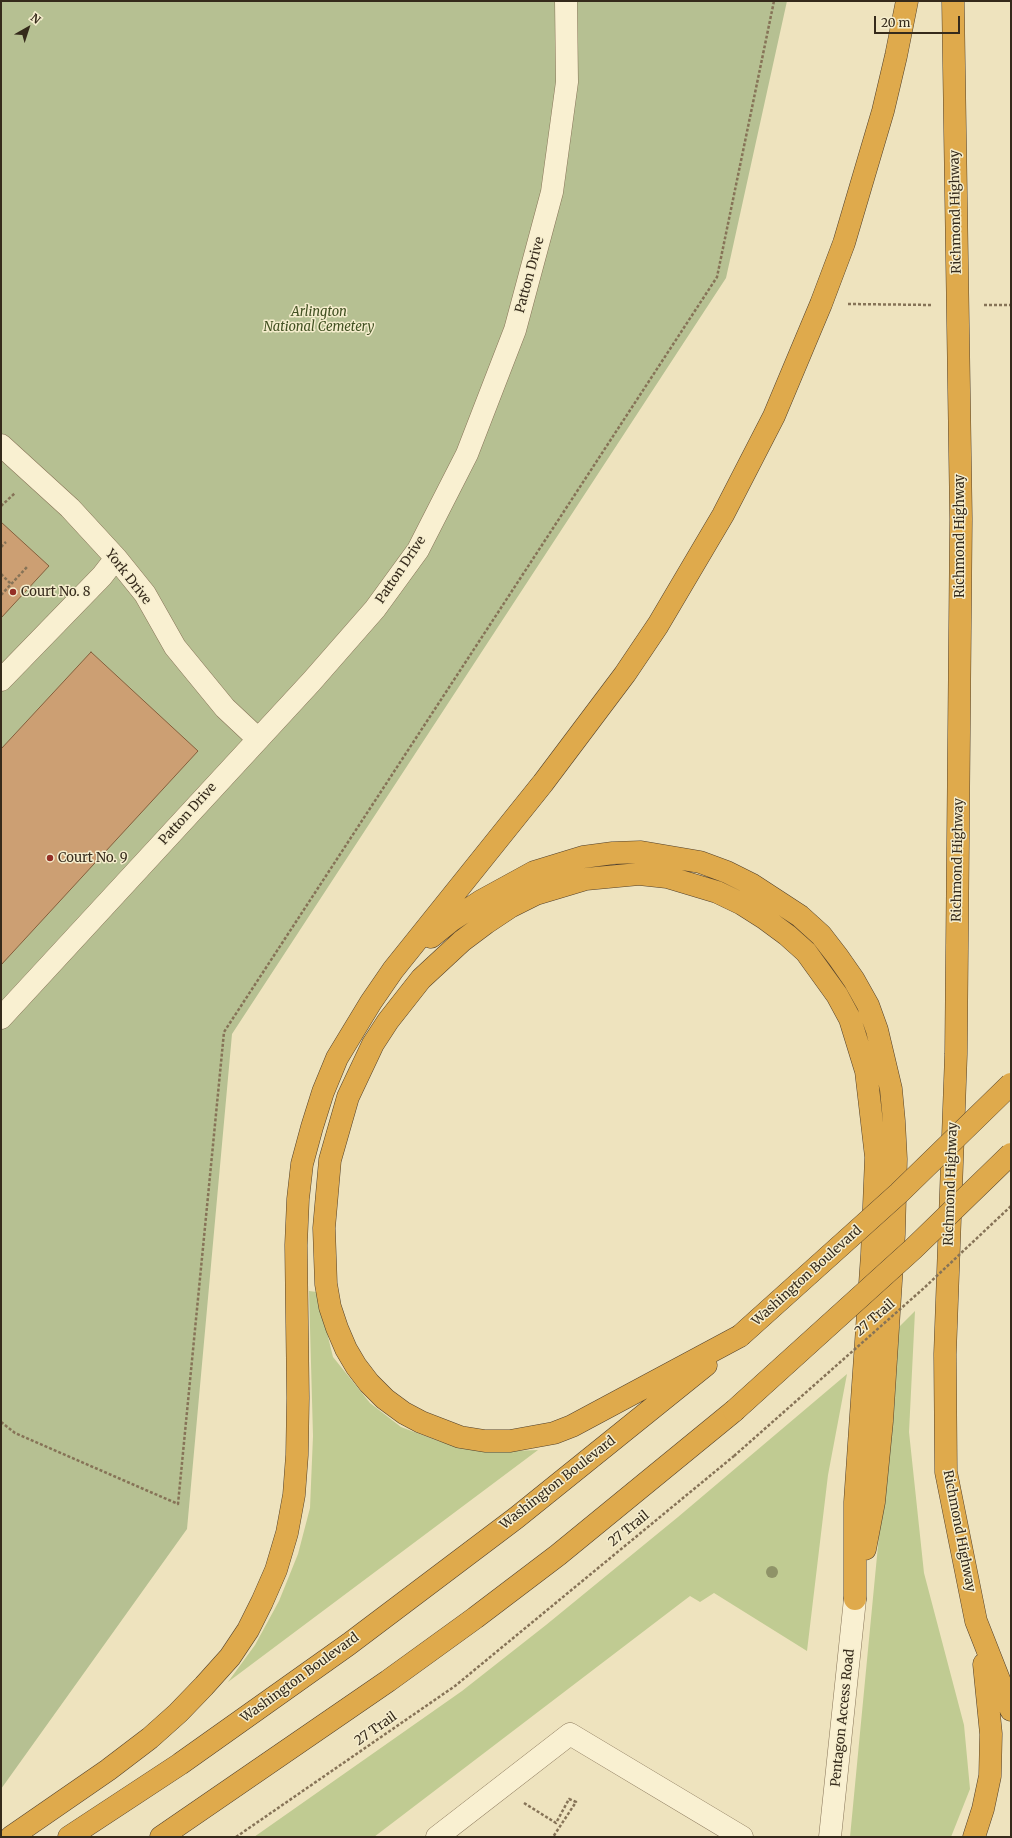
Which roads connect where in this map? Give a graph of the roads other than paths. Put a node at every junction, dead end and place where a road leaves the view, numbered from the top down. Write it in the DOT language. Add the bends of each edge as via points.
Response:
graph roads {
  1 [pos="566,1"];
  2 [pos="907,1"];
  3 [pos="953,1"];
  4 [pos="1,445"];
  5 [pos="116,558"];
  6 [pos="1,680"];
  7 [pos="257,738"];
  8 [pos="393,970"];
  9 [pos="1,1018"];
  10 [pos="1011,1084"];
  11 [pos="1011,1154"];
  12 [pos="740,1336"];
  13 [pos="855,1599"];
  14 [pos="976,1621"];
  15 [pos="1011,1710"];
  16 [pos="11,1837"];
  17 [pos="69,1837"];
  18 [pos="161,1837"];
  19 [pos="437,1837"];
  20 [pos="742,1837"];
  21 [pos="830,1837"];
  22 [pos="974,1837"];
  1 -- 7 [label="street, Patton Drive" via="567,82 552,192 515,330 467,454 418,550 375,608 312,681"];
  2 -- 8 [label="highway" via="883,111 844,243 822,304 774,416 750,464 693,569 625,674 586,728"];
  3 -- 14 [label="highway, Richmond Highway" via="961,527 957,1038 944,1354 946,1472"];
  4 -- 5 [label="street, York Drive" via="70,508"];
  5 -- 6 [label="street" via="102,576"];
  5 -- 7 [label="street, York Drive" via="145,594 175,647 225,708"];
  7 -- 9 [label="street, Patton Drive"];
  8 -- 13 [label="highway" via="452,920 534,872 583,857 641,852 700,862 757,887 800,916 821,935 838,957 868,1005 877,1030 891,1089 896,1159 894,1234 882,1420 874,1502"];
  8 -- 16 [label="highway" via="367,1007 337,1058 312,1127 302,1164 296,1245 298,1398 294,1495 287,1533 276,1570 262,1602 230,1657 178,1713 108,1770"];
  10 -- 12 [label="highway, Washington Boulevard, bridge" via="899,1193"];
  11 -- 18 [label="highway, bridge" via="913,1249 734,1411 600,1521 475,1618 375,1690"];
  12 -- 13 [label="highway" via="572,1426 554,1433 510,1441 460,1437 404,1413 369,1383 343,1342 330,1307 326,1284 324,1228 330,1160 348,1097 360,1069 388,1021 421,979 462,941 486,923 536,894 586,879 639,874 667,877 717,892 742,904 787,934 822,972 850,1018 866,1071 876,1156 855,1502"];
  12 -- 17 [label="highway, Washington Boulevard" via="678,1389 516,1518 349,1644 180,1764"];
  13 -- 21 [label="street, Pentagon Access Road"];
  14 -- 15 [label="highway, Richmond Highway"];
  14 -- 22 [label="highway" via="984,1661 991,1734 990,1776"];
  19 -- 20 [label="street" via="570,1734"];
}
